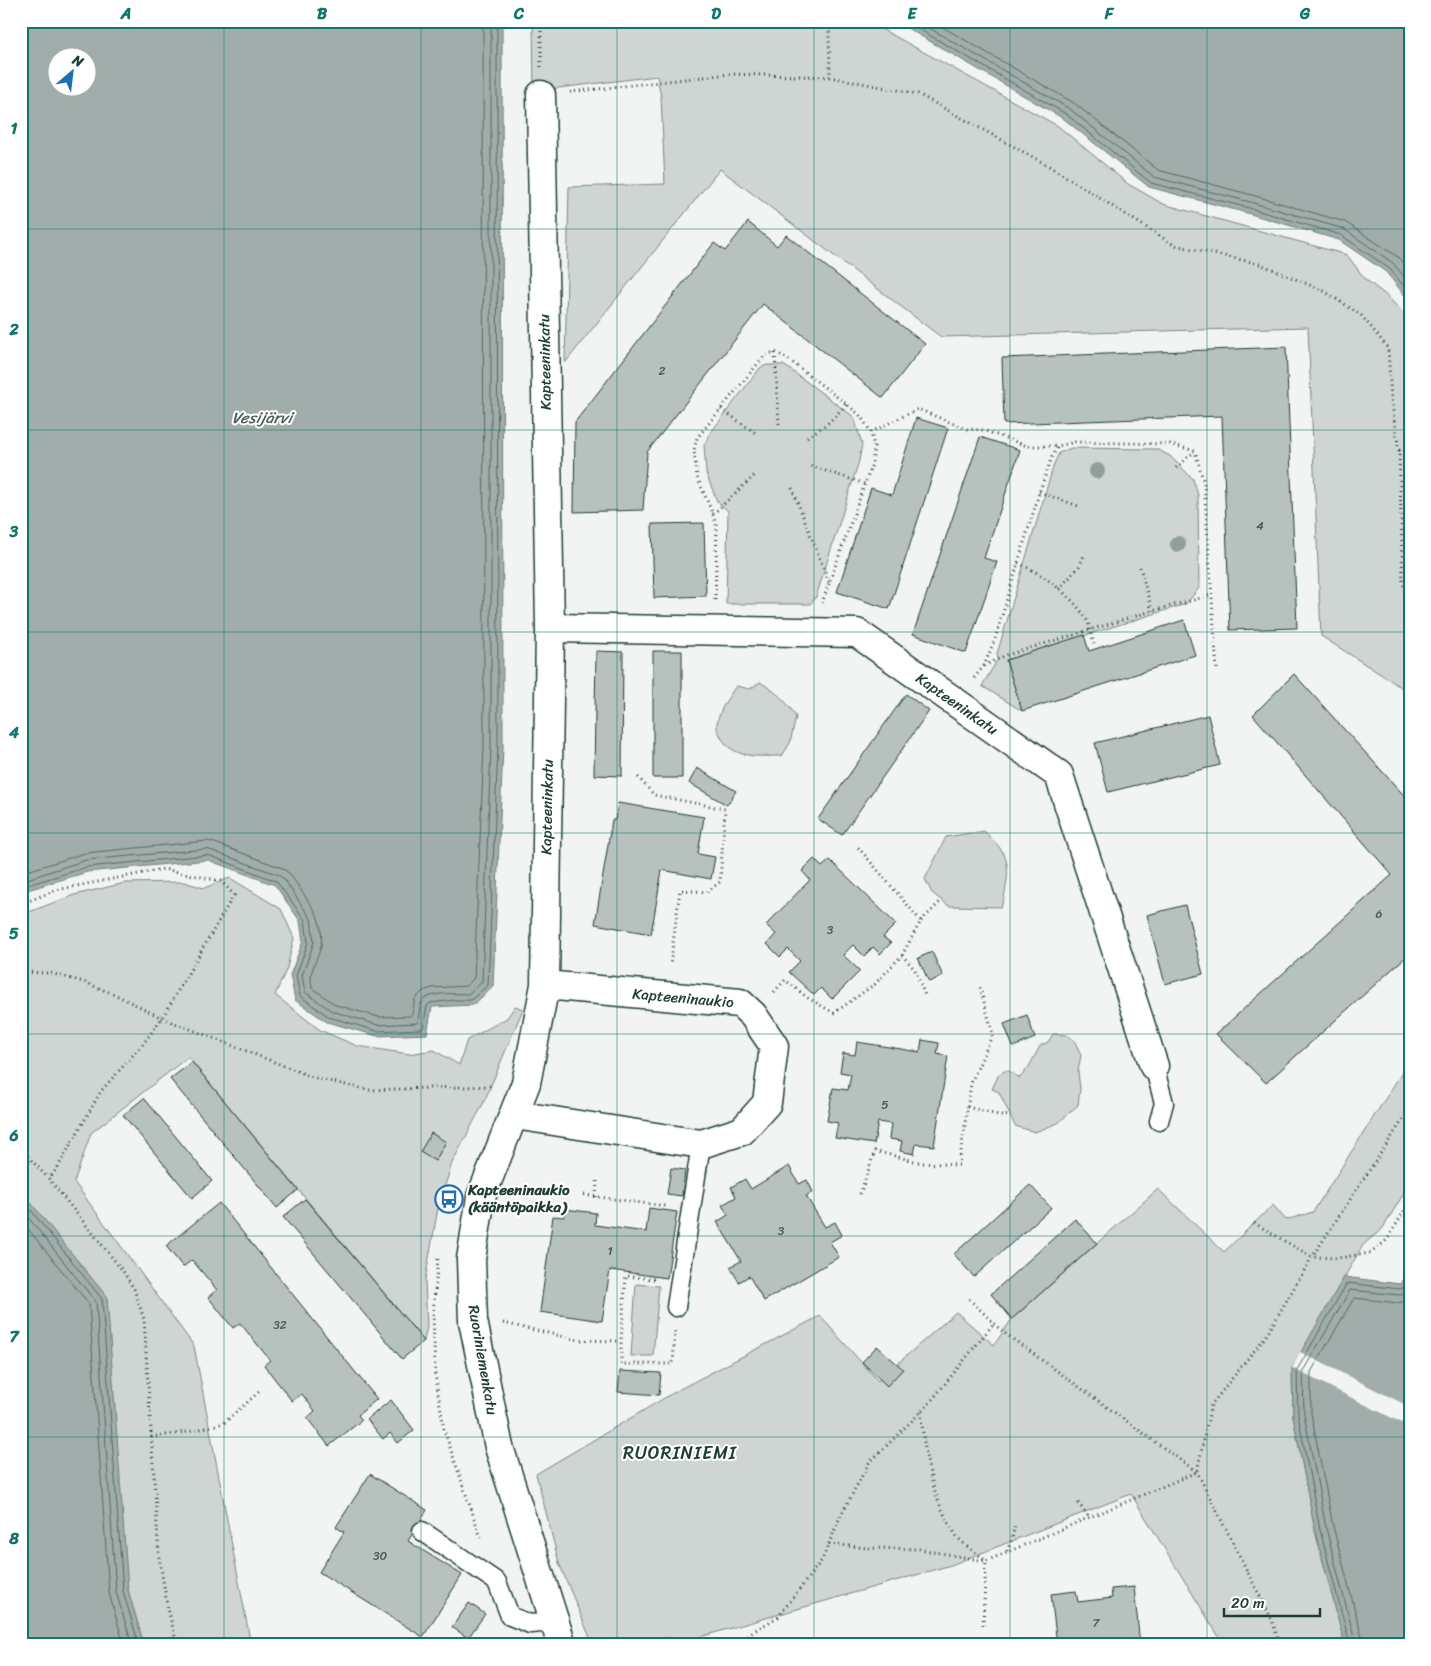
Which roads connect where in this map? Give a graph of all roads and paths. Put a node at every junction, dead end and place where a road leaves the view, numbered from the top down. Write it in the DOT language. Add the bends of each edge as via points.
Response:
graph roads {
  1 [pos="541,21"];
  2 [pos="819,21"];
  3 [pos="830,77"];
  4 [pos="541,95"];
  5 [pos="775,352"];
  6 [pos="847,404"];
  7 [pos="720,409"];
  8 [pos="779,424"];
  9 [pos="871,432"];
  10 [pos="757,434"];
  11 [pos="806,437"];
  12 [pos="1058,446"];
  13 [pos="1399,450"];
  14 [pos="1195,452"];
  15 [pos="1410,453"];
  16 [pos="811,466"];
  17 [pos="1176,468"];
  18 [pos="756,474"];
  19 [pos="865,484"];
  20 [pos="792,488"];
  21 [pos="1039,492"];
  22 [pos="1081,507"];
  23 [pos="713,514"];
  24 [pos="1085,553"];
  25 [pos="1018,562"];
  26 [pos="1140,566"];
  27 [pos="830,582"];
  28 [pos="1060,589"];
  29 [pos="1212,595"];
  30 [pos="1152,611"];
  31 [pos="1410,614"];
  32 [pos="550,628"];
  33 [pos="1090,630"];
  34 [pos="714,631"];
  35 [pos="812,632"];
  36 [pos="1094,644"];
  37 [pos="984,666"];
  38 [pos="1217,670"];
  39 [pos="956,703"];
  40 [pos="638,777"];
  41 [pos="857,846"];
  42 [pos="941,901"];
  43 [pos="21,904"];
  44 [pos="921,921"];
  45 [pos="902,955"];
  46 [pos="21,972"];
  47 [pos="978,984"];
  48 [pos="545,985"];
  49 [pos="666,996"];
  50 [pos="926,998"];
  51 [pos="753,1015"];
  52 [pos="162,1018"];
  53 [pos="1154,1066"];
  54 [pos="526,1083"];
  55 [pos="967,1107"];
  56 [pos="1410,1108"];
  57 [pos="515,1115"];
  58 [pos="1010,1115"];
  59 [pos="1158,1121"];
  60 [pos="701,1144"];
  61 [pos="21,1149"];
  62 [pos="49,1179"];
  63 [pos="597,1181"];
  64 [pos="860,1194"];
  65 [pos="584,1195"];
  66 [pos="596,1197"];
  67 [pos="1410,1201"];
  68 [pos="691,1209"];
  69 [pos="1254,1223"];
  70 [pos="1312,1257"];
  71 [pos="680,1281"];
  72 [pos="969,1299"];
  73 [pos="676,1307"];
  74 [pos="994,1323"];
  75 [pos="508,1324"];
  76 [pos="620,1341"];
  77 [pos="261,1390"];
  78 [pos="920,1412"];
  79 [pos="151,1438"];
  80 [pos="1197,1472"];
  81 [pos="1078,1503"];
  82 [pos="1090,1517"];
  83 [pos="1015,1524"];
  84 [pos="422,1531"];
  85 [pos="829,1544"];
  86 [pos="1007,1552"];
  87 [pos="986,1561"];
  88 [pos="984,1625"];
  89 [pos="559,1633"];
  90 [pos="177,1645"];
  91 [pos="634,1645"];
  92 [pos="702,1645"];
  93 [pos="730,1645"];
  94 [pos="1280,1645"];
  1 -- 4 [label="path"];
  2 -- 3 [label="path" via="829,30"];
  3 -- 4 [label="path" via="730,74"];
  3 -- 13 [label="path" via="918,94 1049,166 1174,245 1260,264 1324,291 1361,315 1388,348 1390,399"];
  4 -- 32 [label="street, Kapteeninkatu"];
  5 -- 6 [label="path"];
  5 -- 7 [label="path" via="765,354"];
  5 -- 8 [label="path"];
  6 -- 9 [label="path" via="859,414"];
  6 -- 11 [label="path" via="827,424"];
  7 -- 10 [label="path"];
  7 -- 23 [label="path" via="696,438 694,450 697,477"];
  9 -- 12 [label="path" via="918,409 966,429 982,430 1027,446"];
  9 -- 19 [label="path" via="874,447"];
  12 -- 14 [label="path" via="1075,442 1170,444"];
  12 -- 21 [label="path"];
  13 -- 15 [label="path"];
  13 -- 31 [label="path" via="1403,582"];
  14 -- 17 [label="path"];
  14 -- 29 [label="path" via="1204,483"];
  16 -- 19 [label="path"];
  18 -- 23 [label="path"];
  19 -- 27 [label="path"];
  20 -- 27 [label="path"];
  21 -- 22 [label="path"];
  21 -- 25 [label="path"];
  23 -- 34 [label="path" via="717,527"];
  24 -- 28 [label="path" via="1080,567"];
  25 -- 28 [label="path"];
  25 -- 37 [label="path"];
  26 -- 30 [label="path"];
  27 -- 35 [label="path"];
  28 -- 33 [label="path" via="1086,618"];
  29 -- 30 [label="path"];
  29 -- 38 [label="path"];
  30 -- 33 [label="path"];
  32 -- 34 [label="street, Kapteeninkatu"];
  32 -- 48 [label="street, Kapteeninkatu"];
  33 -- 36 [label="path"];
  33 -- 37 [label="path" via="1004,656"];
  34 -- 35 [label="street, Kapteeninkatu"];
  35 -- 39 [label="street, Kapteeninkatu" via="857,633"];
  37 -- 39 [label="path"];
  39 -- 53 [label="street, Kapteeninkatu" via="1059,775"];
  40 -- 49 [label="path" via="654,795 725,809 720,882 706,892 680,890"];
  41 -- 44 [label="path"];
  42 -- 44 [label="path"];
  43 -- 52 [label="path" via="56,890 164,869 220,881 234,895"];
  44 -- 45 [label="path"];
  45 -- 50 [label="path" via="915,970"];
  45 -- 51 [label="path" via="875,984 834,1013 785,980"];
  46 -- 52 [label="path" via="50,972 84,982"];
  47 -- 55 [label="path" via="993,1034 971,1083"];
  48 -- 49 [label="street, Kapteeninaukio"];
  48 -- 54 [label="street, Ruoriniemenkatu"];
  49 -- 51 [label="street, Kapteeninaukio" via="740,1003"];
  51 -- 60 [label="street, Kapteeninaukio" via="774,1046 767,1103 742,1131"];
  52 -- 54 [label="path" via="315,1078 368,1090"];
  52 -- 62 [label="path" via="101,1091"];
  53 -- 59 [label="lane" via="1164,1103"];
  54 -- 57 [label="street, Ruoriniemenkatu"];
  55 -- 58 [label="path"];
  55 -- 64 [label="path" via="958,1165 922,1163 875,1151"];
  56 -- 70 [label="path"];
  57 -- 60 [label="street, Kapteeninaukio"];
  57 -- 89 [label="street, Ruoriniemenkatu" via="481,1197 471,1259 473,1321 499,1447"];
  60 -- 68 [label="lane"];
  61 -- 62 [label="path"];
  62 -- 79 [label="path" via="134,1289 144,1319"];
  63 -- 66 [label="path"];
  65 -- 66 [label="path"];
  66 -- 68 [label="path"];
  67 -- 70 [label="path" via="1387,1240 1371,1253 1338,1258"];
  68 -- 71 [label="lane"];
  69 -- 70 [label="path"];
  70 -- 80 [label="path" via="1266,1336 1211,1405"];
  71 -- 73 [label="lane"];
  71 -- 76 [label="path" via="626,1276"];
  72 -- 74 [label="path"];
  73 -- 76 [label="path" via="673,1364 621,1364"];
  74 -- 78 [label="path"];
  74 -- 80 [label="path"];
  75 -- 76 [label="path" via="579,1340"];
  77 -- 79 [label="path" via="224,1423"];
  78 -- 85 [label="path" via="869,1463"];
  78 -- 87 [label="path" via="928,1467 939,1500 957,1536"];
  79 -- 90 [label="path" via="159,1556"];
  80 -- 82 [label="path"];
  80 -- 94 [label="path" via="1272,1620"];
  81 -- 82 [label="path"];
  82 -- 86 [label="path"];
  83 -- 86 [label="path"];
  84 -- 89 [label="lane" via="497,1582 510,1616"];
  85 -- 87 [label="path" via="919,1549"];
  85 -- 93 [label="path" via="822,1560 778,1618"];
  86 -- 87 [label="path"];
  87 -- 88 [label="path"];
  91 -- 92 [label="path" via="668,1639"];
}
